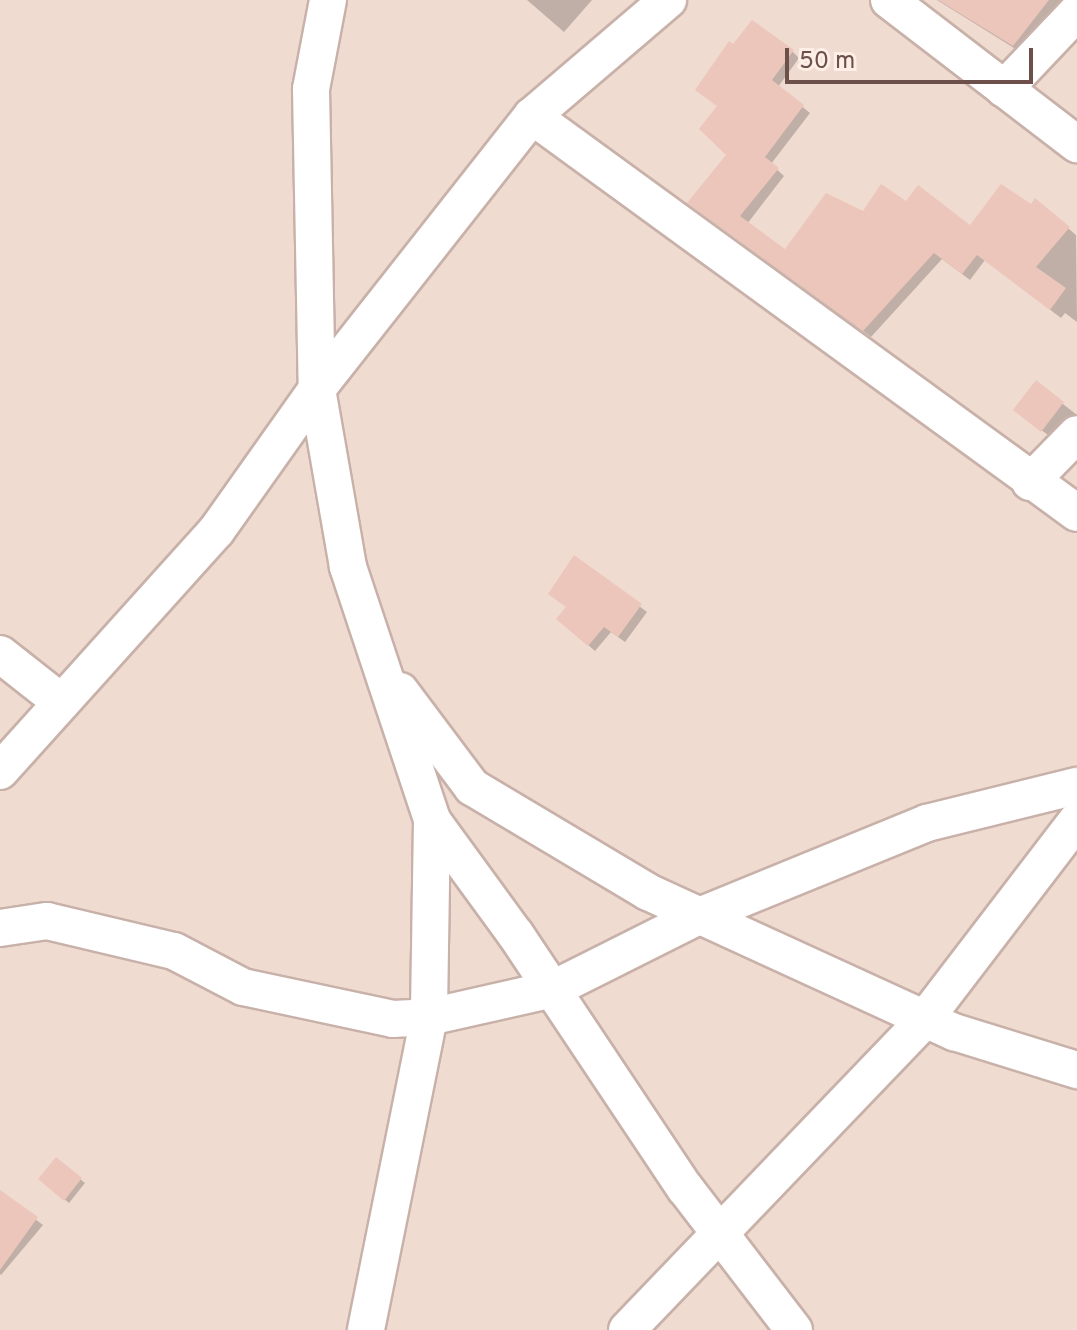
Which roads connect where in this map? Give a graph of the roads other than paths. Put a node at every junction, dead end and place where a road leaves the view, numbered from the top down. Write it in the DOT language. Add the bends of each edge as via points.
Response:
graph roads {
  1 [pos="328,0"];
  2 [pos="668,0"];
  3 [pos="889,0"];
  4 [pos="1077,12"];
  5 [pos="1004,89"];
  6 [pos="532,116"];
  7 [pos="1077,144"];
  8 [pos="317,389"];
  9 [pos="1077,434"];
  10 [pos="1030,482"];
  11 [pos="1077,513"];
  12 [pos="0,654"];
  13 [pos="381,667"];
  14 [pos="61,702"];
  15 [pos="0,771"];
  16 [pos="1077,786"];
  17 [pos="432,820"];
  18 [pos="1077,820"];
  19 [pos="699,916"];
  20 [pos="0,928"];
  21 [pos="553,989"];
  22 [pos="429,1017"];
  23 [pos="925,1019"];
  24 [pos="1077,1070"];
  25 [pos="720,1233"];
  26 [pos="366,1330"];
  27 [pos="627,1330"];
  28 [pos="794,1330"];
  1 -- 8 [label="street" via="311,89"];
  2 -- 6 [label="street"];
  3 -- 5 [label="street"];
  4 -- 5 [label="street"];
  5 -- 7 [label="street"];
  6 -- 8 [label="street"];
  6 -- 10 [label="street"];
  8 -- 13 [label="street" via="348,567"];
  8 -- 14 [label="street" via="217,530"];
  9 -- 10 [label="street"];
  10 -- 11 [label="street"];
  12 -- 14 [label="street"];
  13 -- 17 [label="street"];
  13 -- 19 [label="street" via="472,787 648,892"];
  14 -- 15 [label="street"];
  16 -- 19 [label="street" via="927,823"];
  17 -- 21 [label="street"];
  17 -- 22 [label="street"];
  18 -- 23 [label="street"];
  19 -- 21 [label="street"];
  19 -- 23 [label="street"];
  20 -- 22 [label="street" via="47,921 174,951 243,987 393,1019"];
  21 -- 22 [label="street"];
  21 -- 25 [label="street"];
  22 -- 26 [label="street"];
  23 -- 24 [label="street"];
  23 -- 25 [label="street"];
  25 -- 27 [label="street"];
  25 -- 28 [label="street"];
}
